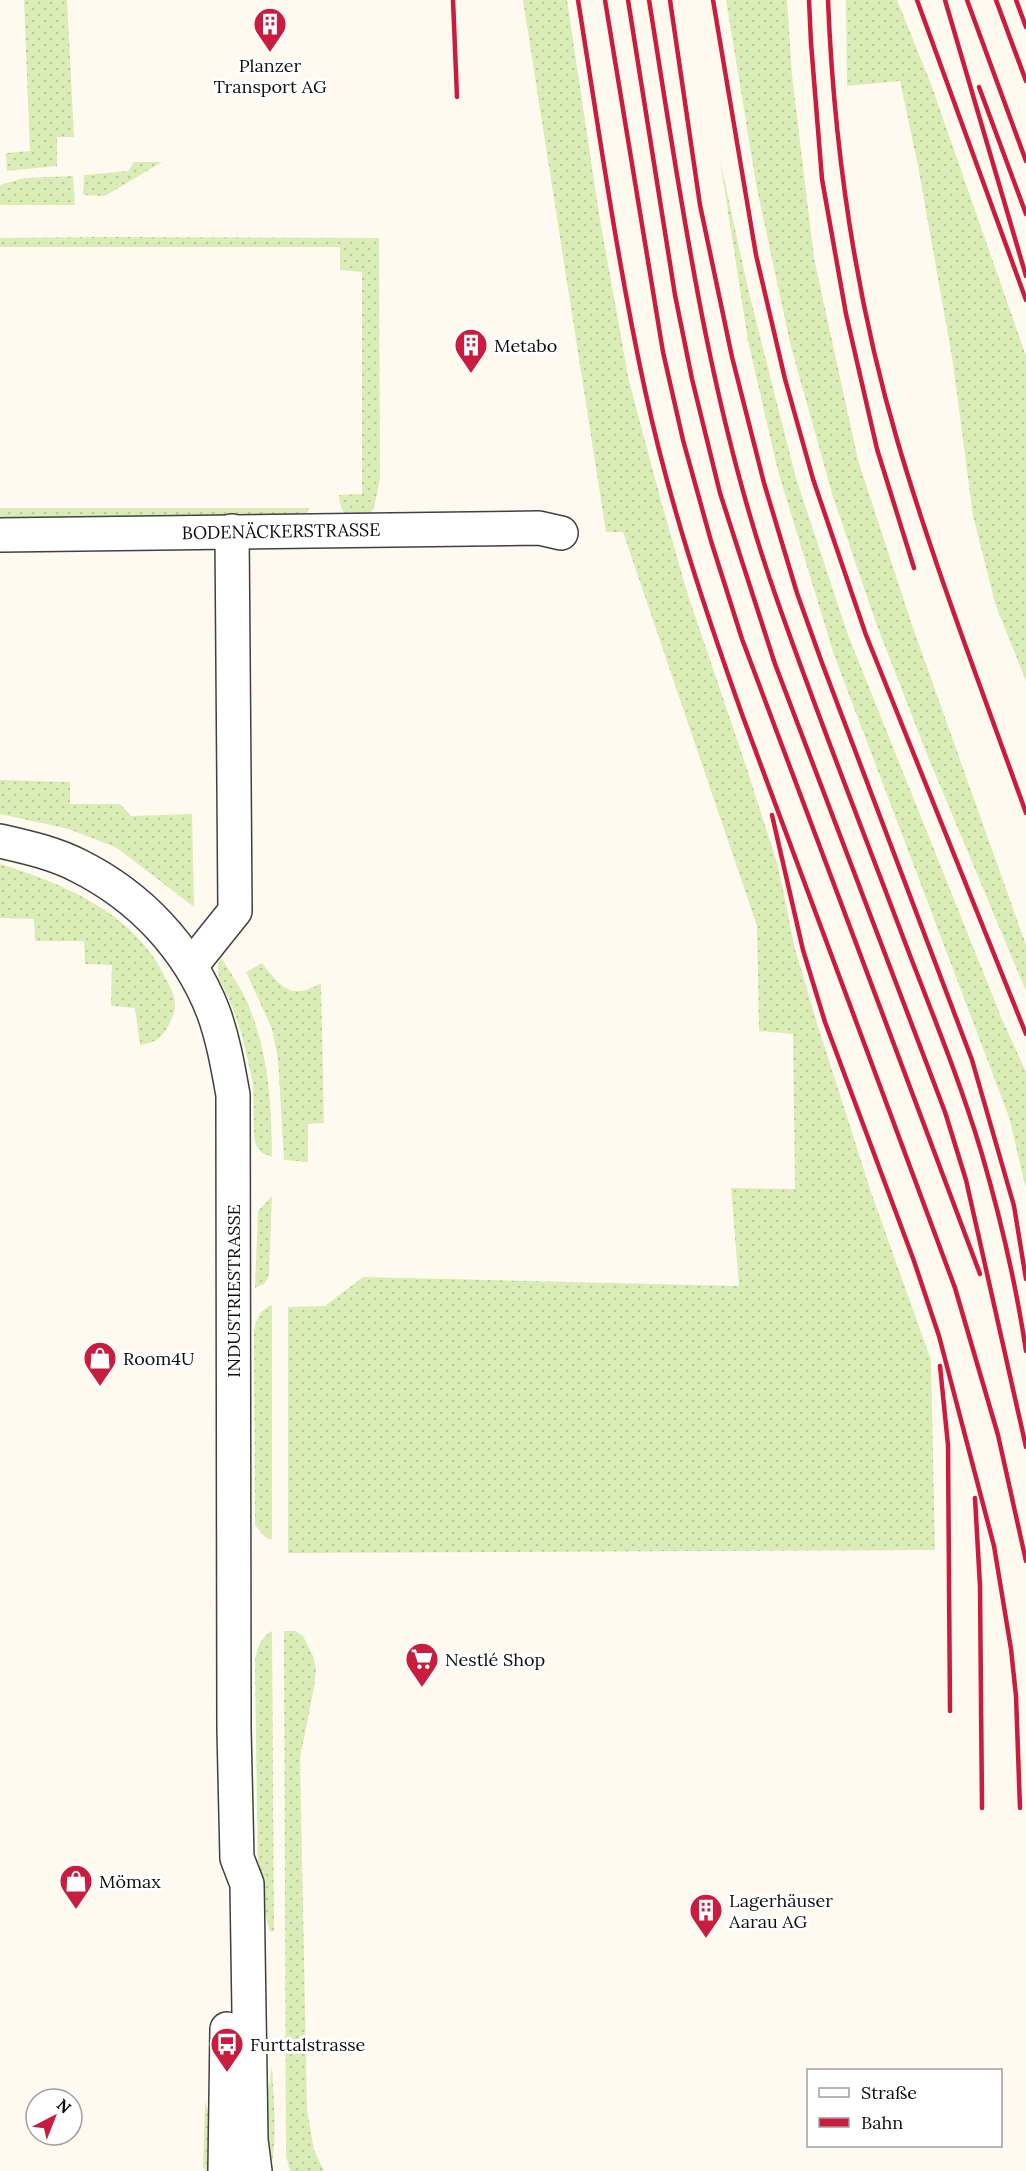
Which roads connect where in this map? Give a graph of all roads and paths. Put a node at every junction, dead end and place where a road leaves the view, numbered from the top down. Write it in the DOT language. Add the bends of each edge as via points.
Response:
graph roads {
  1 [pos="232,531"];
  2 [pos="561,533"];
  3 [pos="0,535"];
  4 [pos="0,840"];
  5 [pos="191,966"];
  6 [pos="237,1858"];
  7 [pos="225,2171"];
  8 [pos="255,2171"];
  1 -- 2 [label="street, BODENÄCKERSTRASSE" via="539,528"];
  1 -- 3 [label="street, BODENÄCKERSTRASSE"];
  1 -- 5 [label="street" via="235,911"];
  4 -- 5 [label="street, INDUSTRIESTRASSE" via="78,865 122,892 162,927"];
  5 -- 6 [label="street, INDUSTRIESTRASSE" via="213,1010 233,1095"];
  6 -- 7 [label="street, INDUSTRIESTRASSE" via="229,1880"];
  6 -- 8 [label="street, INDUSTRIESTRASSE" via="247,1884 251,2140"];
}
